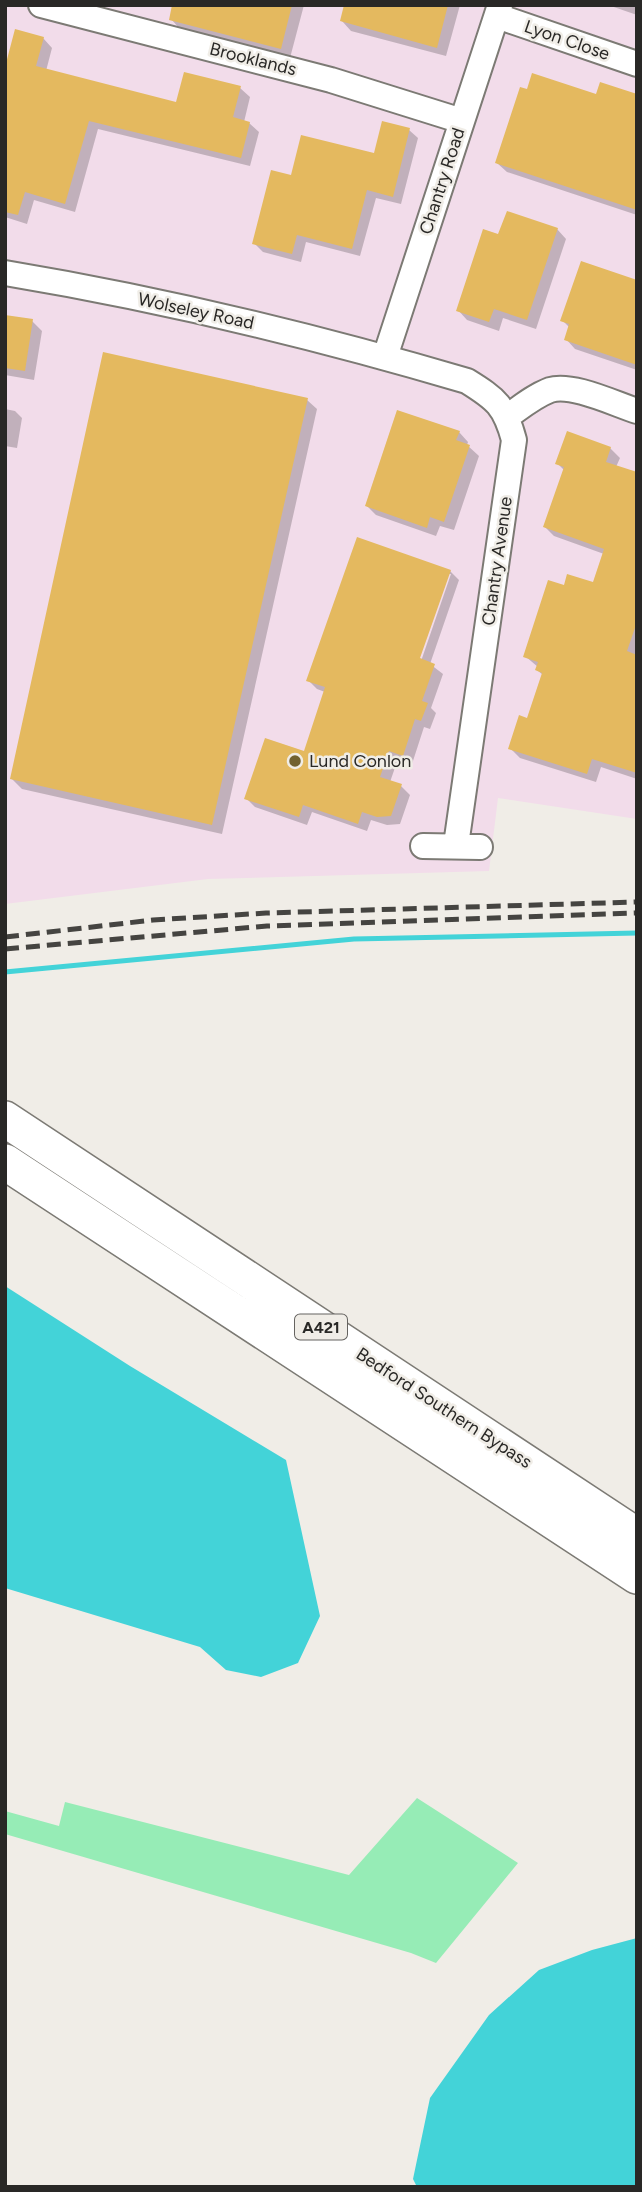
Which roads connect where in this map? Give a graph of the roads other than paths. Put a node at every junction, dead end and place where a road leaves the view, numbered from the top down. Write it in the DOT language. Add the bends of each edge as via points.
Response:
graph roads {
  1 [pos="41,5"];
  2 [pos="498,10"];
  3 [pos="637,64"];
  4 [pos="462,121"];
  5 [pos="5,273"];
  6 [pos="385,357"];
  7 [pos="637,411"];
  8 [pos="508,417"];
  9 [pos="423,846"];
  10 [pos="5,1119"];
  11 [pos="5,1162"];
  12 [pos="637,1536"];
  13 [pos="637,1576"];
  1 -- 4 [label="street, Brooklands" via="331,79"];
  2 -- 3 [label="street, Lyon Close"];
  2 -- 4 [label="street, Chantry Road"];
  4 -- 6 [label="street, Chantry Road"];
  5 -- 6 [label="street, Wolseley Road" via="244,321"];
  6 -- 8 [label="street" via="467,381 492,396"];
  7 -- 8 [label="street" via="572,390 553,389"];
  8 -- 9 [label="street, Chantry Avenue" via="514,440 468,846"];
  10 -- 12 [label="highway, Bedford Southern Bypass / A421"];
  11 -- 13 [label="highway, Bedford Southern Bypass / A421"];
}
